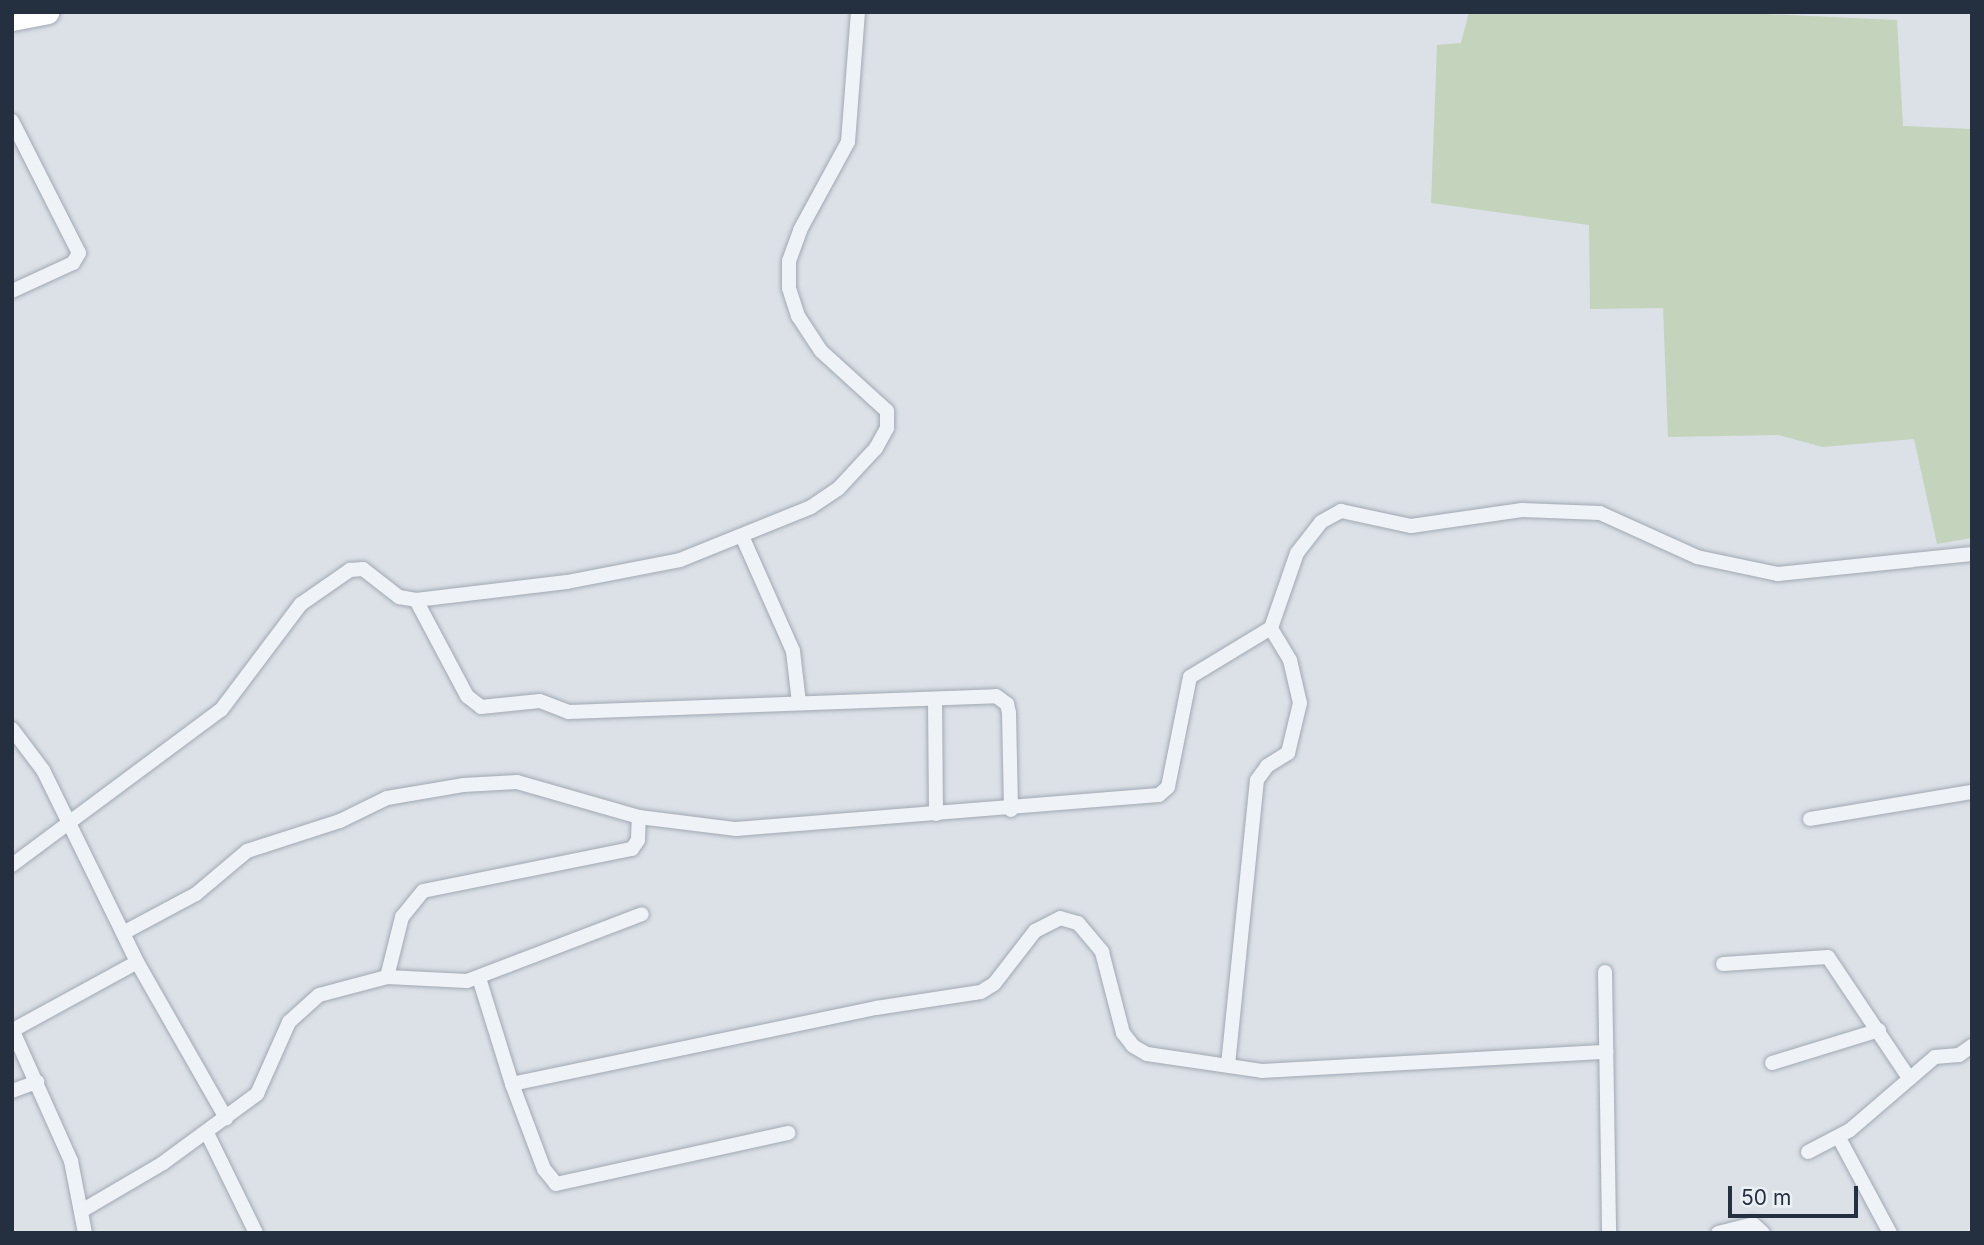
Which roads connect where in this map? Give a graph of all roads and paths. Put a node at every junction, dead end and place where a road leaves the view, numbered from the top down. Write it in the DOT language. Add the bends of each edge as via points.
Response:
graph roads {
  1 [pos="47,12"];
  2 [pos="858,12"];
  3 [pos="12,19"];
  4 [pos="12,121"];
  5 [pos="12,291"];
  6 [pos="742,536"];
  7 [pos="1972,554"];
  8 [pos="416,600"];
  9 [pos="1271,628"];
  10 [pos="934,699"];
  11 [pos="799,703"];
  12 [pos="12,729"];
  13 [pos="1972,792"];
  14 [pos="1011,810"];
  15 [pos="936,814"];
  16 [pos="639,817"];
  17 [pos="1810,819"];
  18 [pos="67,825"];
  19 [pos="12,865"];
  20 [pos="642,914"];
  21 [pos="123,933"];
  22 [pos="137,961"];
  23 [pos="1723,964"];
  24 [pos="1605,972"];
  25 [pos="387,978"];
  26 [pos="479,978"];
  27 [pos="13,1030"];
  28 [pos="1879,1030"];
  29 [pos="1972,1046"];
  30 [pos="1606,1052"];
  31 [pos="1772,1063"];
  32 [pos="1228,1065"];
  33 [pos="1909,1078"];
  34 [pos="37,1082"];
  35 [pos="512,1084"];
  36 [pos="12,1091"];
  37 [pos="226,1118"];
  38 [pos="207,1133"];
  39 [pos="788,1133"];
  40 [pos="1839,1138"];
  41 [pos="1808,1152"];
  42 [pos="83,1210"];
  43 [pos="85,1233"];
  44 [pos="256,1233"];
  45 [pos="1609,1233"];
  46 [pos="1718,1233"];
  47 [pos="1763,1233"];
  48 [pos="1890,1233"];
  1 -- 3 [label="main road"];
  2 -- 6 [label="street" via="848,142 800,230 789,261 789,288 798,316 821,351 882,405 887,428 876,448 830,497"];
  4 -- 5 [label="street" via="79,253 73,263"];
  6 -- 8 [label="street" via="680,560 567,582"];
  6 -- 11 [label="street" via="793,651"];
  7 -- 9 [label="street" via="1778,574 1697,557 1600,513 1522,510 1411,526 1341,511 1321,523 1297,553"];
  8 -- 11 [label="street" via="467,696 481,706 540,701 569,712"];
  8 -- 18 [label="street" via="398,597 363,569 333,578 301,604 221,710"];
  9 -- 14 [label="street" via="1190,677 1164,792 1153,797"];
  9 -- 32 [label="street" via="1290,660 1300,703 1289,753 1267,766 1256,780"];
  10 -- 11 [label="street"];
  10 -- 14 [label="street" via="996,695 1007,704"];
  10 -- 15 [label="street"];
  12 -- 18 [label="street" via="43,770"];
  13 -- 17 [label="street"];
  14 -- 15 [label="street"];
  15 -- 16 [label="street" via="736,829"];
  16 -- 21 [label="street" via="517,782 387,798 340,821 247,851 196,894"];
  16 -- 25 [label="street" via="638,840 632,849 424,891 402,917"];
  18 -- 19 [label="street"];
  18 -- 21 [label="street"];
  20 -- 26 [label="street"];
  21 -- 22 [label="street"];
  22 -- 27 [label="street"];
  22 -- 37 [label="street"];
  23 -- 28 [label="street" via="1828,957"];
  24 -- 30 [label="street"];
  25 -- 26 [label="street"];
  25 -- 37 [label="street" via="331,991 307,1002 284,1032 264,1086"];
  26 -- 35 [label="street"];
  27 -- 34 [label="street"];
  28 -- 31 [label="street"];
  28 -- 33 [label="street"];
  29 -- 33 [label="street" via="1959,1055 1935,1057"];
  30 -- 32 [label="street" via="1262,1071"];
  30 -- 45 [label="street"];
  32 -- 35 [label="street" via="1147,1054 1133,1046 1114,1012 1102,952 1078,923 1060,918 1035,931 994,984 981,992 876,1008"];
  33 -- 40 [label="street"];
  34 -- 36 [label="street"];
  34 -- 42 [label="street" via="71,1161"];
  35 -- 39 [label="street" via="544,1169 556,1184"];
  37 -- 38 [label="street"];
  38 -- 42 [label="street"];
  38 -- 44 [label="street"];
  40 -- 41 [label="street"];
  40 -- 48 [label="street"];
  42 -- 43 [label="street"];
  46 -- 47 [label="street" via="1753,1224"];
}
